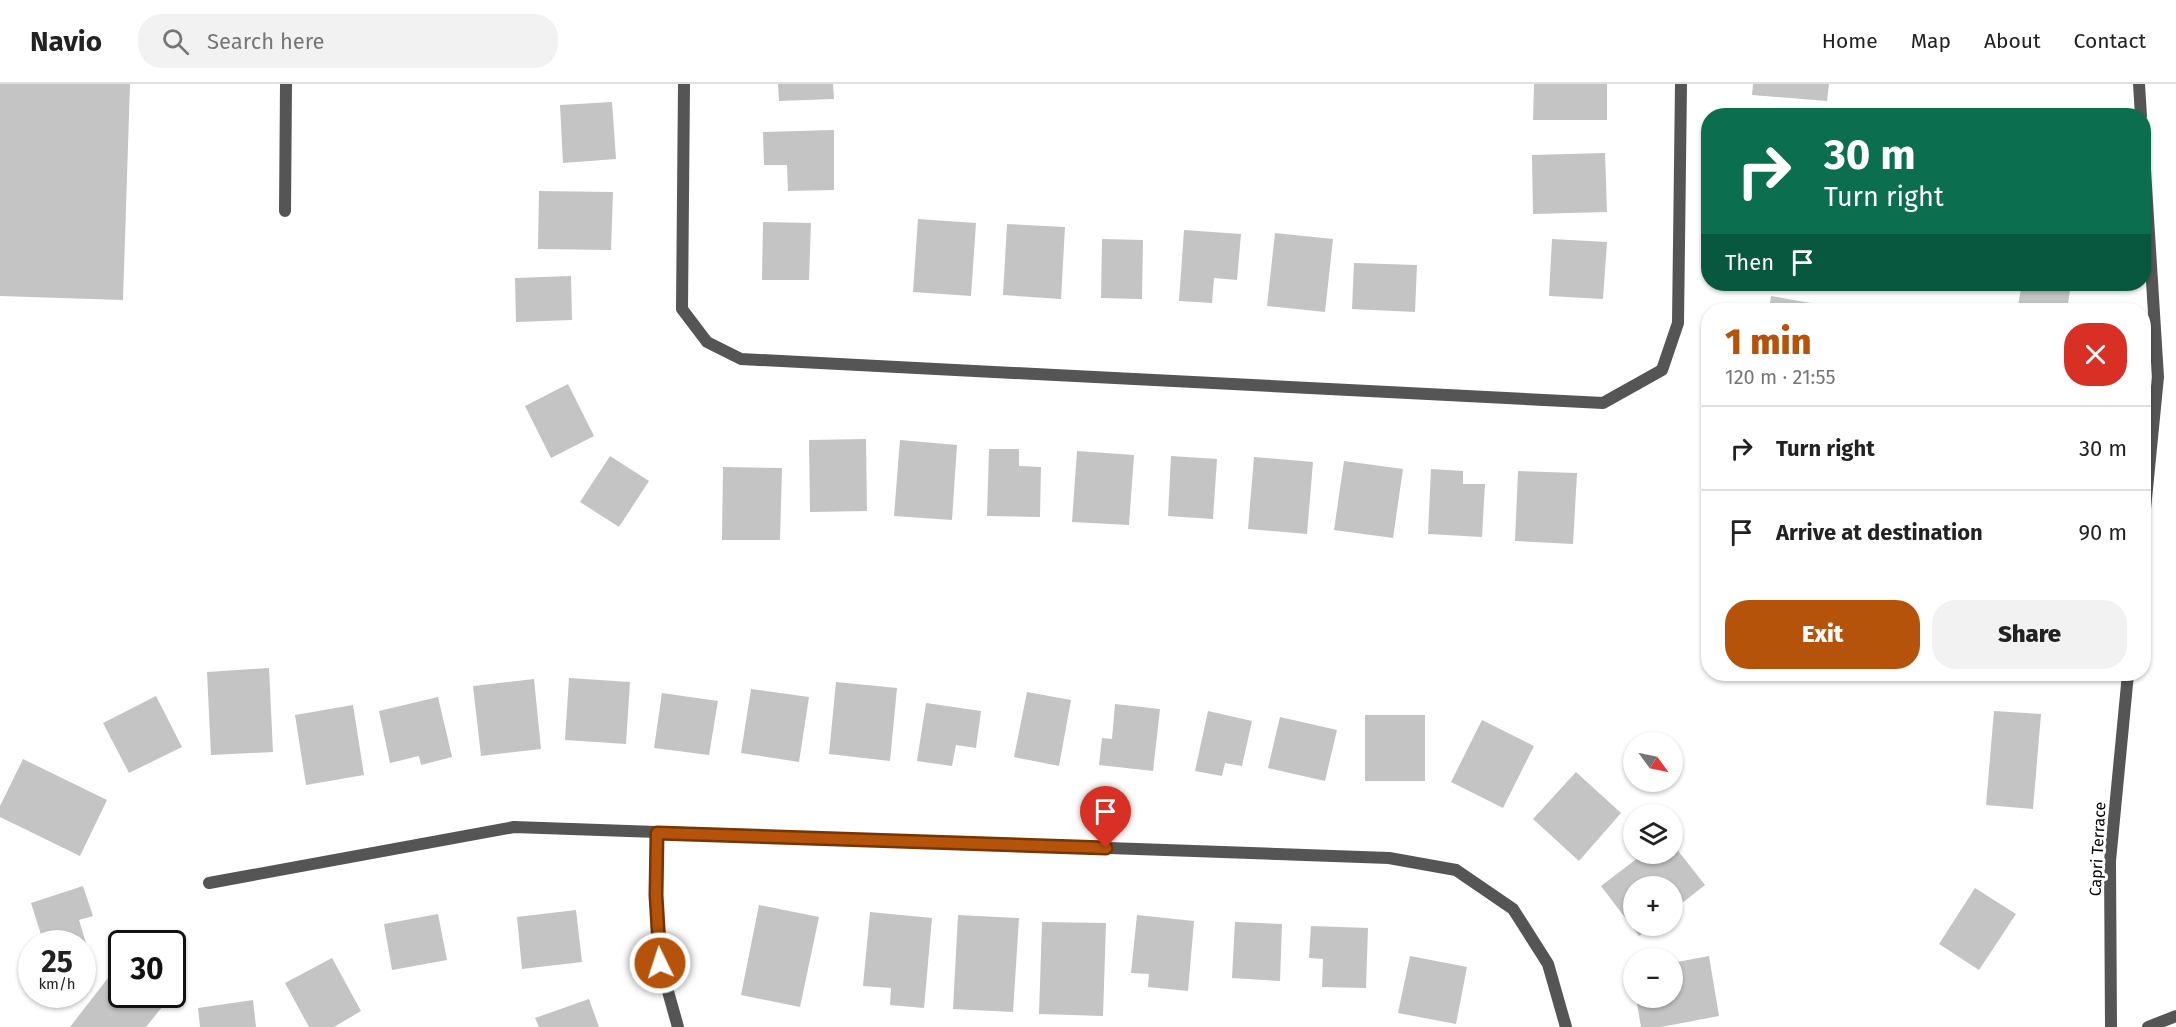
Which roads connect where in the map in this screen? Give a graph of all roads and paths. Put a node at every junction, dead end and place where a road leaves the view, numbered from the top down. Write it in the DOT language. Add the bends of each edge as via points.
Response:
graph roads {
  1 [pos="286,84"];
  2 [pos="684,84"];
  3 [pos="1682,84"];
  4 [pos="2139,84"];
  5 [pos="2140,108"];
  6 [pos="285,211"];
  7 [pos="2151,274"];
  8 [pos="2151,443"];
  9 [pos="2127,681"];
  10 [pos="657,833"];
  11 [pos="209,883"];
  12 [pos="2176,1016"];
  13 [pos="678,1027"];
  14 [pos="1566,1027"];
  15 [pos="2111,1027"];
  16 [pos="2148,1027"];
  1 -- 6 [label="street"];
  2 -- 3 [label="street" via="682,309 707,342 741,359 1604,403 1662,370 1678,323"];
  4 -- 5 [label="street"];
  7 -- 8 [label="street" via="2157,377"];
  9 -- 15 [label="street, Capri Terrace" via="2110,861"];
  10 -- 11 [label="street" via="514,827"];
  10 -- 13 [label="street" via="660,963"];
  10 -- 14 [label="street" via="1389,858 1456,870 1513,909 1548,964"];
  12 -- 16 [label="street"];
}
